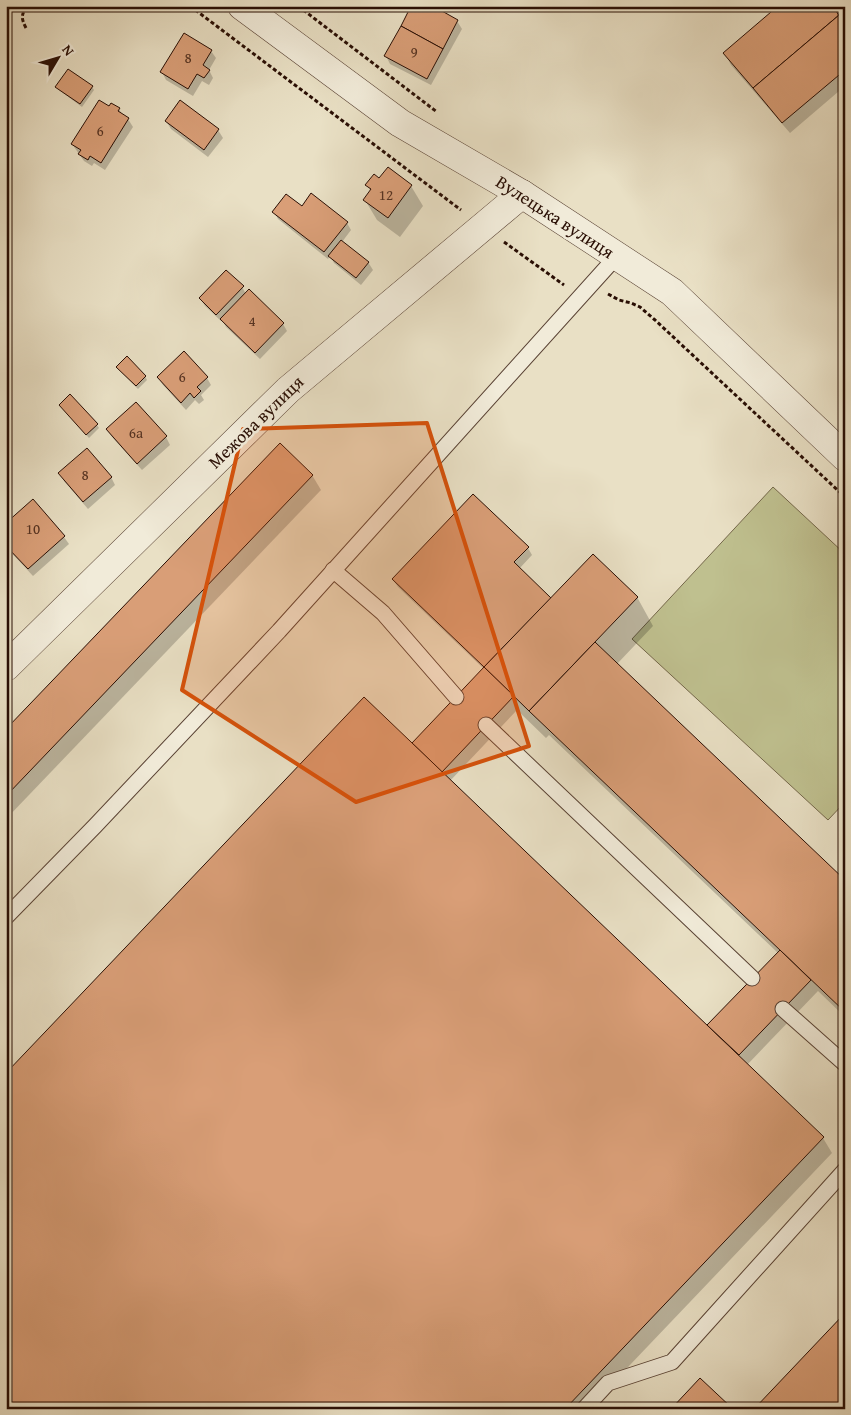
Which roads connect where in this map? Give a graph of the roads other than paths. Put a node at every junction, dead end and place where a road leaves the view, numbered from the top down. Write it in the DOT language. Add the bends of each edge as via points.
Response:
graph roads {
  1 [pos="242,6"];
  2 [pos="522,194"];
  3 [pos="616,257"];
  4 [pos="845,457"];
  5 [pos="333,570"];
  6 [pos="6,667"];
  7 [pos="456,697"];
  8 [pos="486,725"];
  9 [pos="6,917"];
  10 [pos="752,978"];
  11 [pos="783,1008"];
  12 [pos="845,1064"];
  13 [pos="845,1170"];
  14 [pos="584,1409"];
  1 -- 2 [label="street, Вулецька вулиця" via="400,123"];
  2 -- 3 [label="street, Вулецька вулиця"];
  2 -- 6 [label="street, Межова вулиця" via="288,390"];
  3 -- 4 [label="street, Вулецька вулиця" via="672,292"];
  3 -- 5 [label="lane"];
  5 -- 7 [label="lane" via="383,613"];
  5 -- 9 [label="lane" via="279,631"];
  8 -- 10 [label="lane"];
  11 -- 12 [label="lane"];
  13 -- 14 [label="lane" via="672,1362 608,1383"];
}
